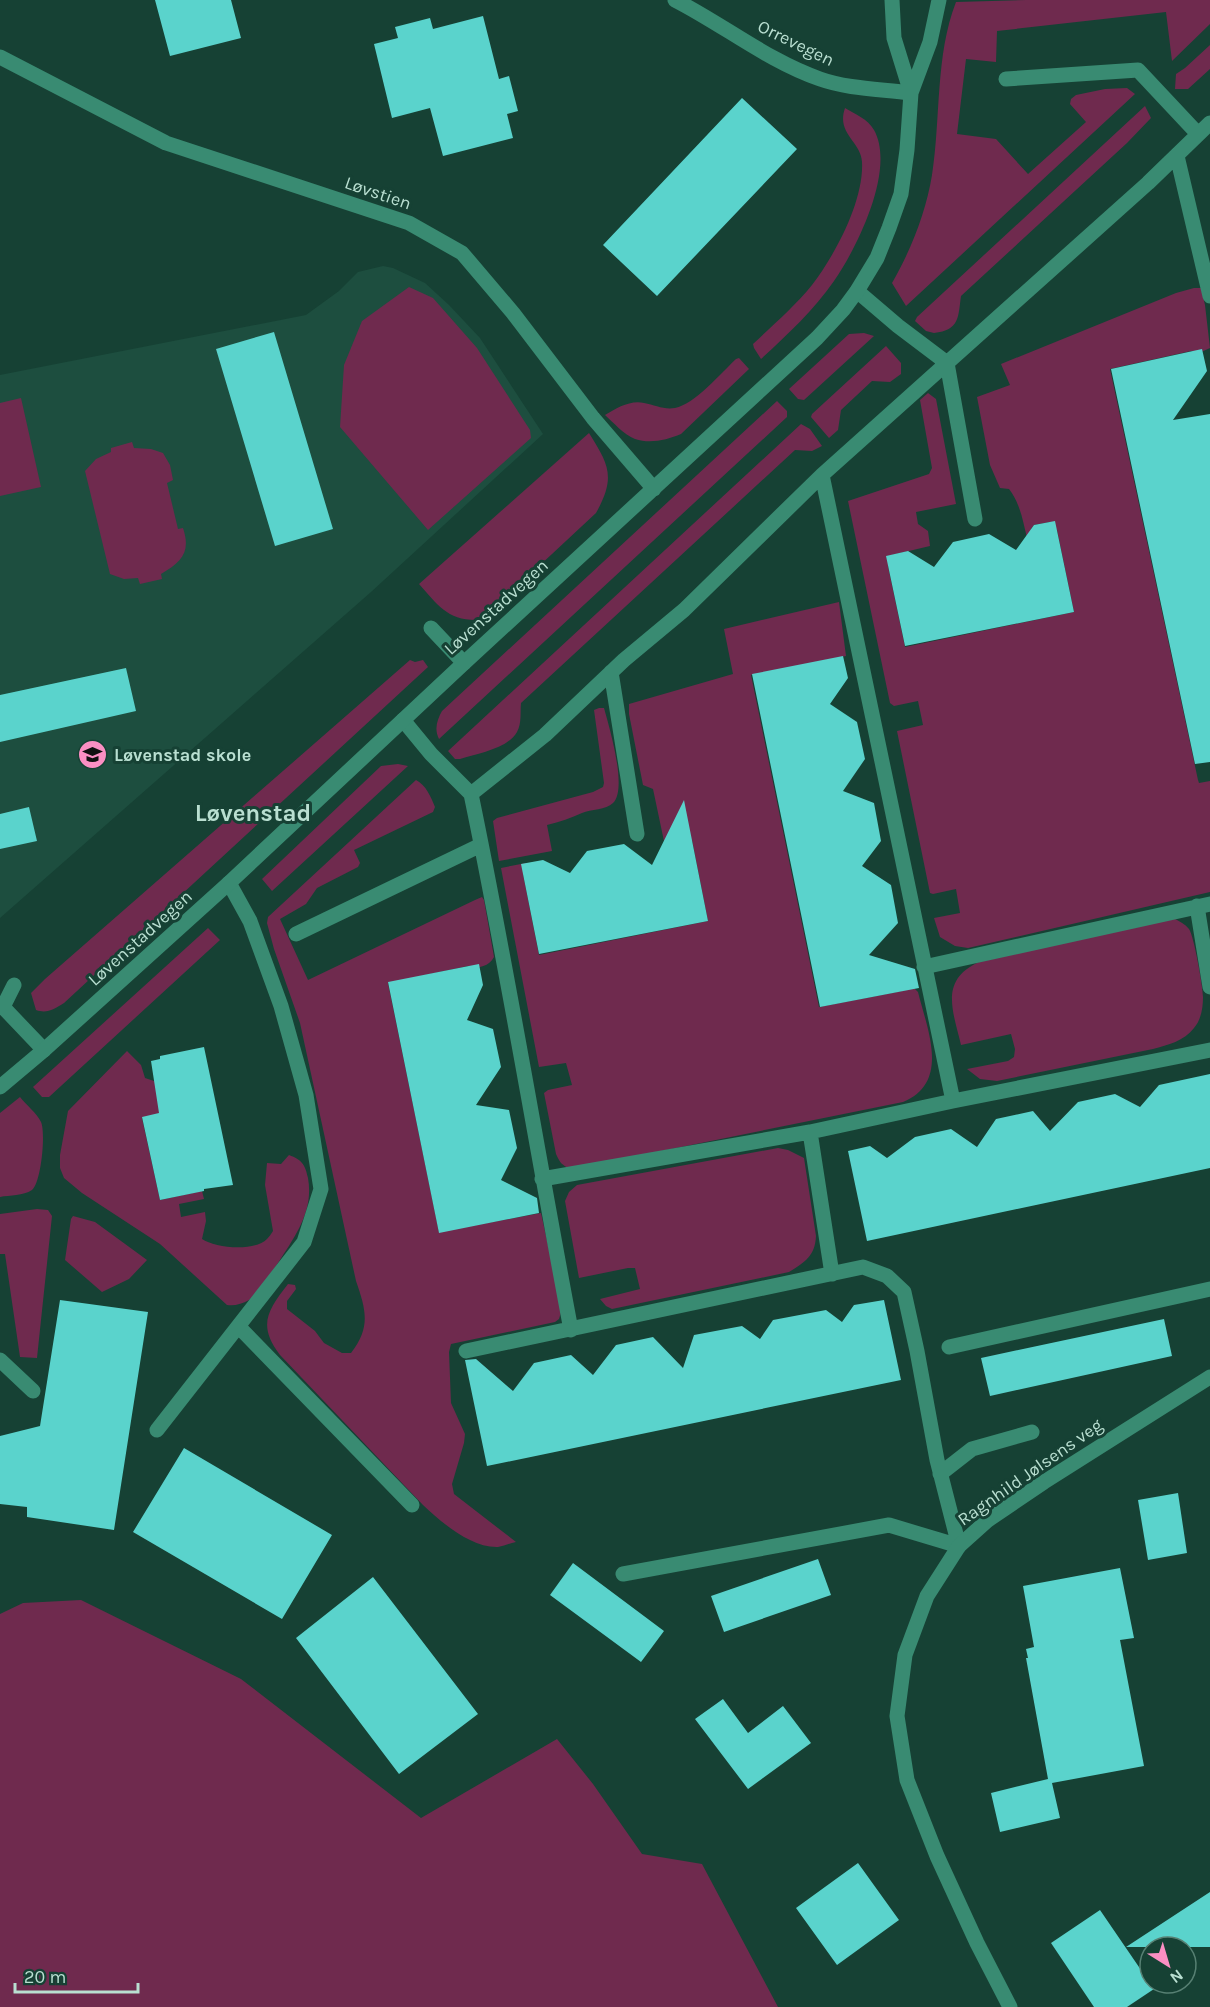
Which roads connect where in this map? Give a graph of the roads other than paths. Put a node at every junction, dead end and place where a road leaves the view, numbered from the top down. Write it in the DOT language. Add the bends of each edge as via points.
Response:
graph roads {
  1 [pos="675,0"];
  2 [pos="892,0"];
  3 [pos="939,0"];
  4 [pos="0,57"];
  5 [pos="1006,79"];
  6 [pos="911,93"];
  7 [pos="1210,123"];
  8 [pos="1198,134"];
  9 [pos="1177,156"];
  10 [pos="857,291"];
  11 [pos="1210,296"];
  12 [pos="947,363"];
  13 [pos="822,475"];
  14 [pos="654,489"];
  15 [pos="975,519"];
  16 [pos="431,628"];
  17 [pos="464,663"];
  18 [pos="611,672"];
  19 [pos="403,720"];
  20 [pos="471,794"];
  21 [pos="637,834"];
  22 [pos="482,845"];
  23 [pos="229,883"];
  24 [pos="1204,905"];
  25 [pos="296,934"];
  26 [pos="924,967"];
  27 [pos="14,985"];
  28 [pos="1210,987"];
  29 [pos="6,1020"];
  30 [pos="45,1050"];
  31 [pos="1210,1050"];
  32 [pos="0,1087"];
  33 [pos="953,1101"];
  34 [pos="810,1132"];
  35 [pos="542,1179"];
  36 [pos="832,1274"];
  37 [pos="1210,1289"];
  38 [pos="239,1328"];
  39 [pos="571,1330"];
  40 [pos="949,1347"];
  41 [pos="466,1351"];
  42 [pos="0,1360"];
  43 [pos="1210,1377"];
  44 [pos="33,1391"];
  45 [pos="157,1430"];
  46 [pos="1032,1432"];
  47 [pos="940,1474"];
  48 [pos="412,1505"];
  49 [pos="959,1546"];
  50 [pos="622,1574"];
  51 [pos="1010,2007"];
  1 -- 6 [label="street, Orrevegen" via="780,61 821,80"];
  2 -- 6 [label="street, Løvenstadvegen" via="894,39"];
  3 -- 6 [label="street, Løvenstadvegen" via="930,42"];
  4 -- 14 [label="street, Løvstien" via="166,143 409,223 462,253"];
  5 -- 8 [label="street" via="1138,70"];
  6 -- 10 [label="street, Løvenstadvegen" via="900,194 877,258"];
  7 -- 8 [label="street"];
  8 -- 9 [label="street"];
  9 -- 11 [label="street"];
  9 -- 12 [label="street"];
  10 -- 12 [label="street"];
  10 -- 14 [label="street, Løvenstadvegen" via="817,338"];
  12 -- 13 [label="street"];
  12 -- 15 [label="street"];
  13 -- 18 [label="street" via="684,610"];
  13 -- 26 [label="street"];
  14 -- 17 [label="street, Løvenstadvegen"];
  16 -- 17 [label="street"];
  17 -- 19 [label="street, Løvenstadvegen"];
  18 -- 20 [label="street" via="545,735"];
  18 -- 21 [label="street"];
  19 -- 20 [label="street"];
  19 -- 23 [label="street, Løvenstadvegen"];
  20 -- 22 [label="street"];
  22 -- 25 [label="street"];
  22 -- 35 [label="street"];
  23 -- 30 [label="street, Løvenstadvegen"];
  23 -- 38 [label="street" via="250,921 281,1006 306,1095 321,1190 304,1242"];
  24 -- 26 [label="street"];
  24 -- 28 [label="street"];
  26 -- 33 [label="street"];
  27 -- 29 [label="street" via="3,1008"];
  29 -- 30 [label="street"];
  30 -- 32 [label="street, Løvenstadvegen"];
  31 -- 33 [label="street"];
  33 -- 34 [label="street"];
  34 -- 35 [label="street"];
  34 -- 36 [label="street"];
  35 -- 39 [label="street"];
  36 -- 39 [label="street"];
  36 -- 47 [label="street" via="863,1267 887,1276 904,1292"];
  37 -- 40 [label="street"];
  38 -- 45 [label="street"];
  38 -- 48 [label="street"];
  39 -- 41 [label="street"];
  42 -- 44 [label="street"];
  43 -- 49 [label="street, Ragnhild Jølsens veg" via="1025,1495"];
  46 -- 47 [label="street" via="972,1449"];
  47 -- 49 [label="street"];
  49 -- 50 [label="street" via="889,1525"];
  49 -- 51 [label="street, Ragnhild Jølsens veg" via="927,1596 905,1655 897,1716 907,1780 917,1806 977,1943"];
}
